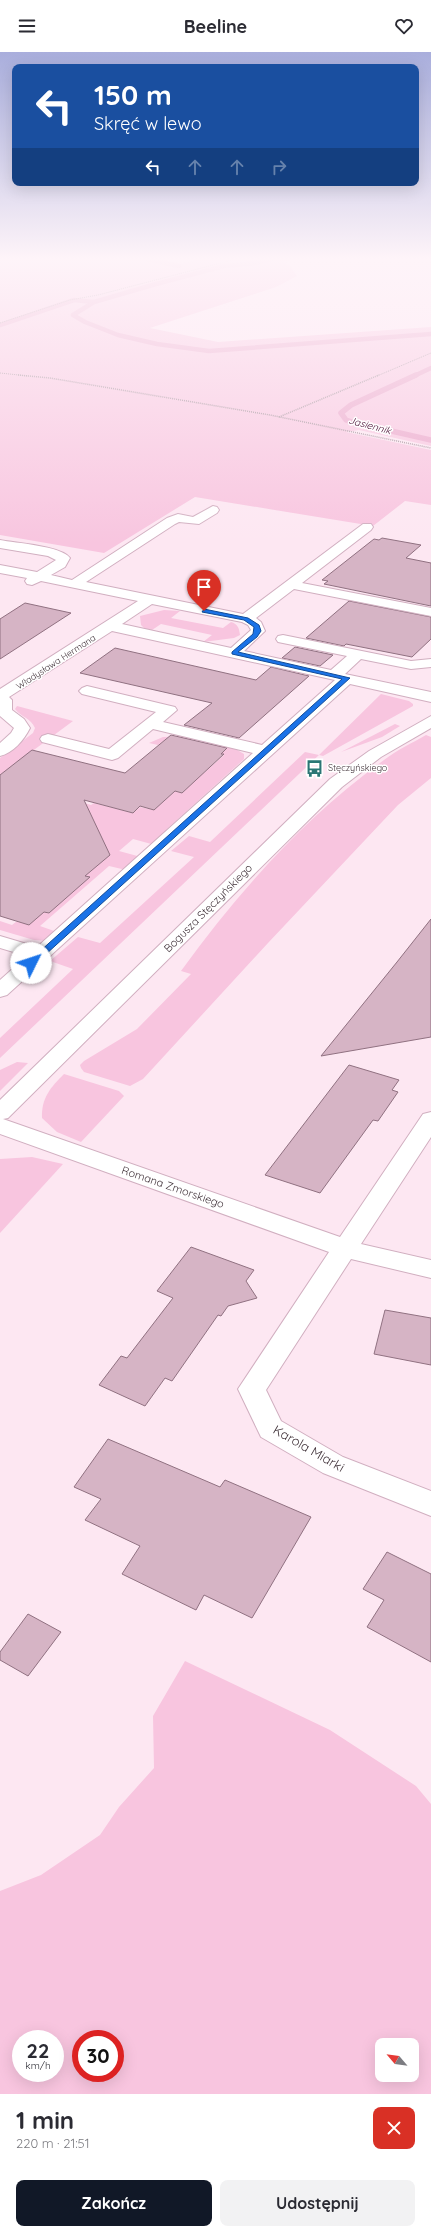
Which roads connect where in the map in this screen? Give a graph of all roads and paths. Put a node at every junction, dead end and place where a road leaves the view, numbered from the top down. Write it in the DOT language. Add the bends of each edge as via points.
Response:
graph roads {
  1 [pos="431,353"];
  2 [pos="0,373"];
  3 [pos="278,417"];
  4 [pos="431,448"];
  5 [pos="213,510"];
  6 [pos="367,527"];
  7 [pos="0,544"];
  8 [pos="0,569"];
  9 [pos="39,577"];
  10 [pos="74,584"];
  11 [pos="24,585"];
  12 [pos="292,585"];
  13 [pos="149,600"];
  14 [pos="431,612"];
  15 [pos="246,619"];
  16 [pos="110,626"];
  17 [pos="283,638"];
  18 [pos="234,653"];
  19 [pos="358,654"];
  20 [pos="431,663"];
  21 [pos="341,677"];
  22 [pos="87,691"];
  23 [pos="0,696"];
  24 [pos="431,697"];
  25 [pos="431,721"];
  26 [pos="150,724"];
  27 [pos="48,739"];
  28 [pos="0,750"];
  29 [pos="265,751"];
  30 [pos="0,942"];
  31 [pos="41,954"];
  32 [pos="0,991"];
  33 [pos="0,1113"];
  34 [pos="431,1119"];
  35 [pos="0,1126"];
  36 [pos="346,1249"];
  37 [pos="431,1269"];
  38 [pos="431,1504"];
  1 -- 3 [label="path"];
  2 -- 3 [label="path" via="57,379"];
  3 -- 4 [label="path"];
  5 -- 10 [label="street" via="195,521 178,518 171,521"];
  6 -- 12 [label="street"];
  7 -- 9 [label="street" via="48,552 63,558 60,564"];
  8 -- 9 [label="street"];
  9 -- 10 [label="street"];
  9 -- 11 [label="street"];
  10 -- 13 [label="street"];
  12 -- 14 [label="street"];
  12 -- 15 [label="street"];
  13 -- 15 [label="street"];
  13 -- 16 [label="street, Władysława Hermana"];
  15 -- 18 [label="street" via="254,622 258,631"];
  16 -- 18 [label="street"];
  16 -- 23 [label="street, Władysława Hermana"];
  17 -- 19 [label="street"];
  18 -- 21 [label="street"];
  19 -- 20 [label="street" via="411,665"];
  19 -- 21 [label="street"];
  21 -- 24 [label="street"];
  21 -- 29 [label="street"];
  22 -- 26 [label="street" via="169,710"];
  23 -- 28 [label="street, Władysława Hermana" via="4,700 4,712 22,728 18,736"];
  25 -- 33 [label="street, Bogusza Stęczyńskiego" via="375,754 336,783"];
  26 -- 27 [label="street" via="112,755"];
  26 -- 29 [label="street"];
  29 -- 31 [label="street"];
  30 -- 31 [label="street"];
  31 -- 32 [label="street"];
  34 -- 36 [label="street"];
  35 -- 36 [label="street, Romana Zmorskiego"];
  36 -- 37 [label="street, Romana Zmorskiego"];
  36 -- 38 [label="street, Karola Miarki" via="252,1389 271,1429 333,1465"];
}
